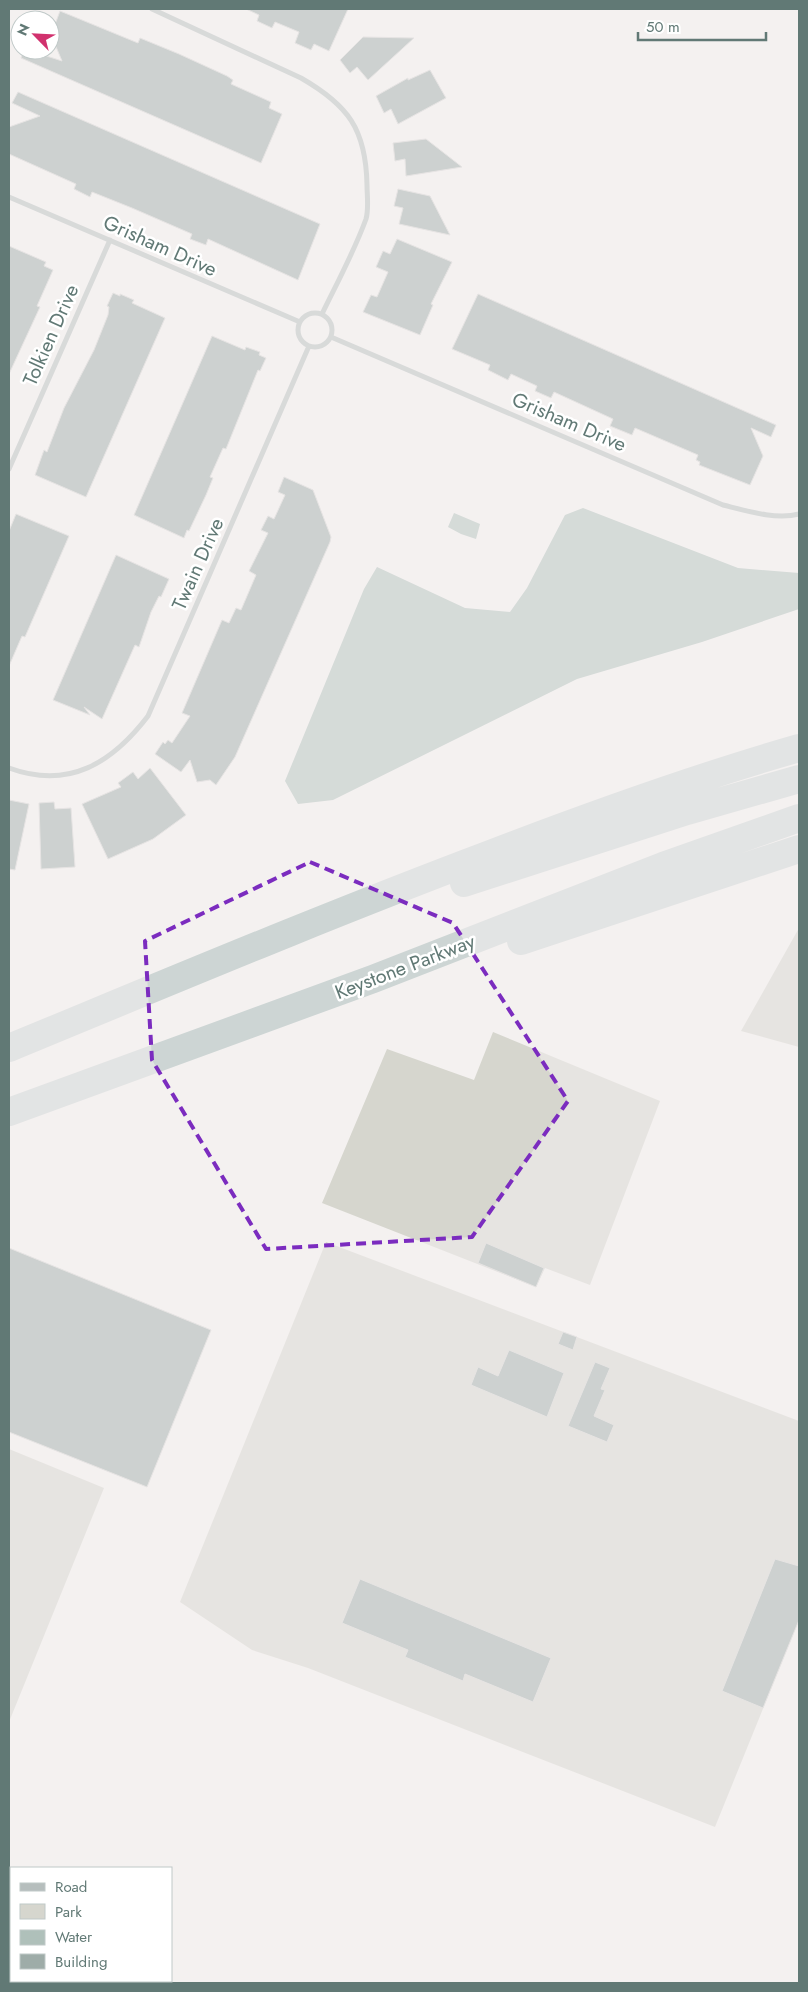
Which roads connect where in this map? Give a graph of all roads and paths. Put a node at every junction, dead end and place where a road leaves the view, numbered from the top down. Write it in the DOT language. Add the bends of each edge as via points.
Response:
graph roads {
  1 [pos="152,9"];
  2 [pos="9,197"];
  3 [pos="110,240"];
  4 [pos="322,314"];
  5 [pos="300,322"];
  6 [pos="331,336"];
  7 [pos="309,346"];
  8 [pos="9,469"];
  9 [pos="799,514"];
  10 [pos="799,748"];
  11 [pos="9,768"];
  12 [pos="799,779"];
  13 [pos="799,818"];
  14 [pos="799,849"];
  15 [pos="284,1012"];
  16 [pos="9,1049"];
  17 [pos="9,1112"];
  1 -- 4 [label="street" via="321,90 353,121 363,144 367,217"];
  2 -- 3 [label="street, Grisham Drive"];
  3 -- 5 [label="street, Grisham Drive"];
  3 -- 8 [label="street, Tolkien Drive"];
  4 -- 5 [label="street" via="308,314"];
  4 -- 6 [label="street" via="332,323"];
  5 -- 7 [label="street" via="298,334"];
  6 -- 7 [label="street" via="321,346"];
  6 -- 9 [label="street, Grisham Drive" via="723,505 767,514"];
  7 -- 11 [label="street, Twain Drive" via="148,716 116,753 84,769 40,776"];
  10 -- 16 [label="highway" via="603,811 371,899"];
  12 -- 16 [label="highway" via="687,810 480,877"];
  13 -- 15 [label="highway, Keystone Parkway" via="672,863 489,936"];
  14 -- 15 [label="highway" via="466,960"];
  15 -- 17 [label="highway, Keystone Parkway"];
}
